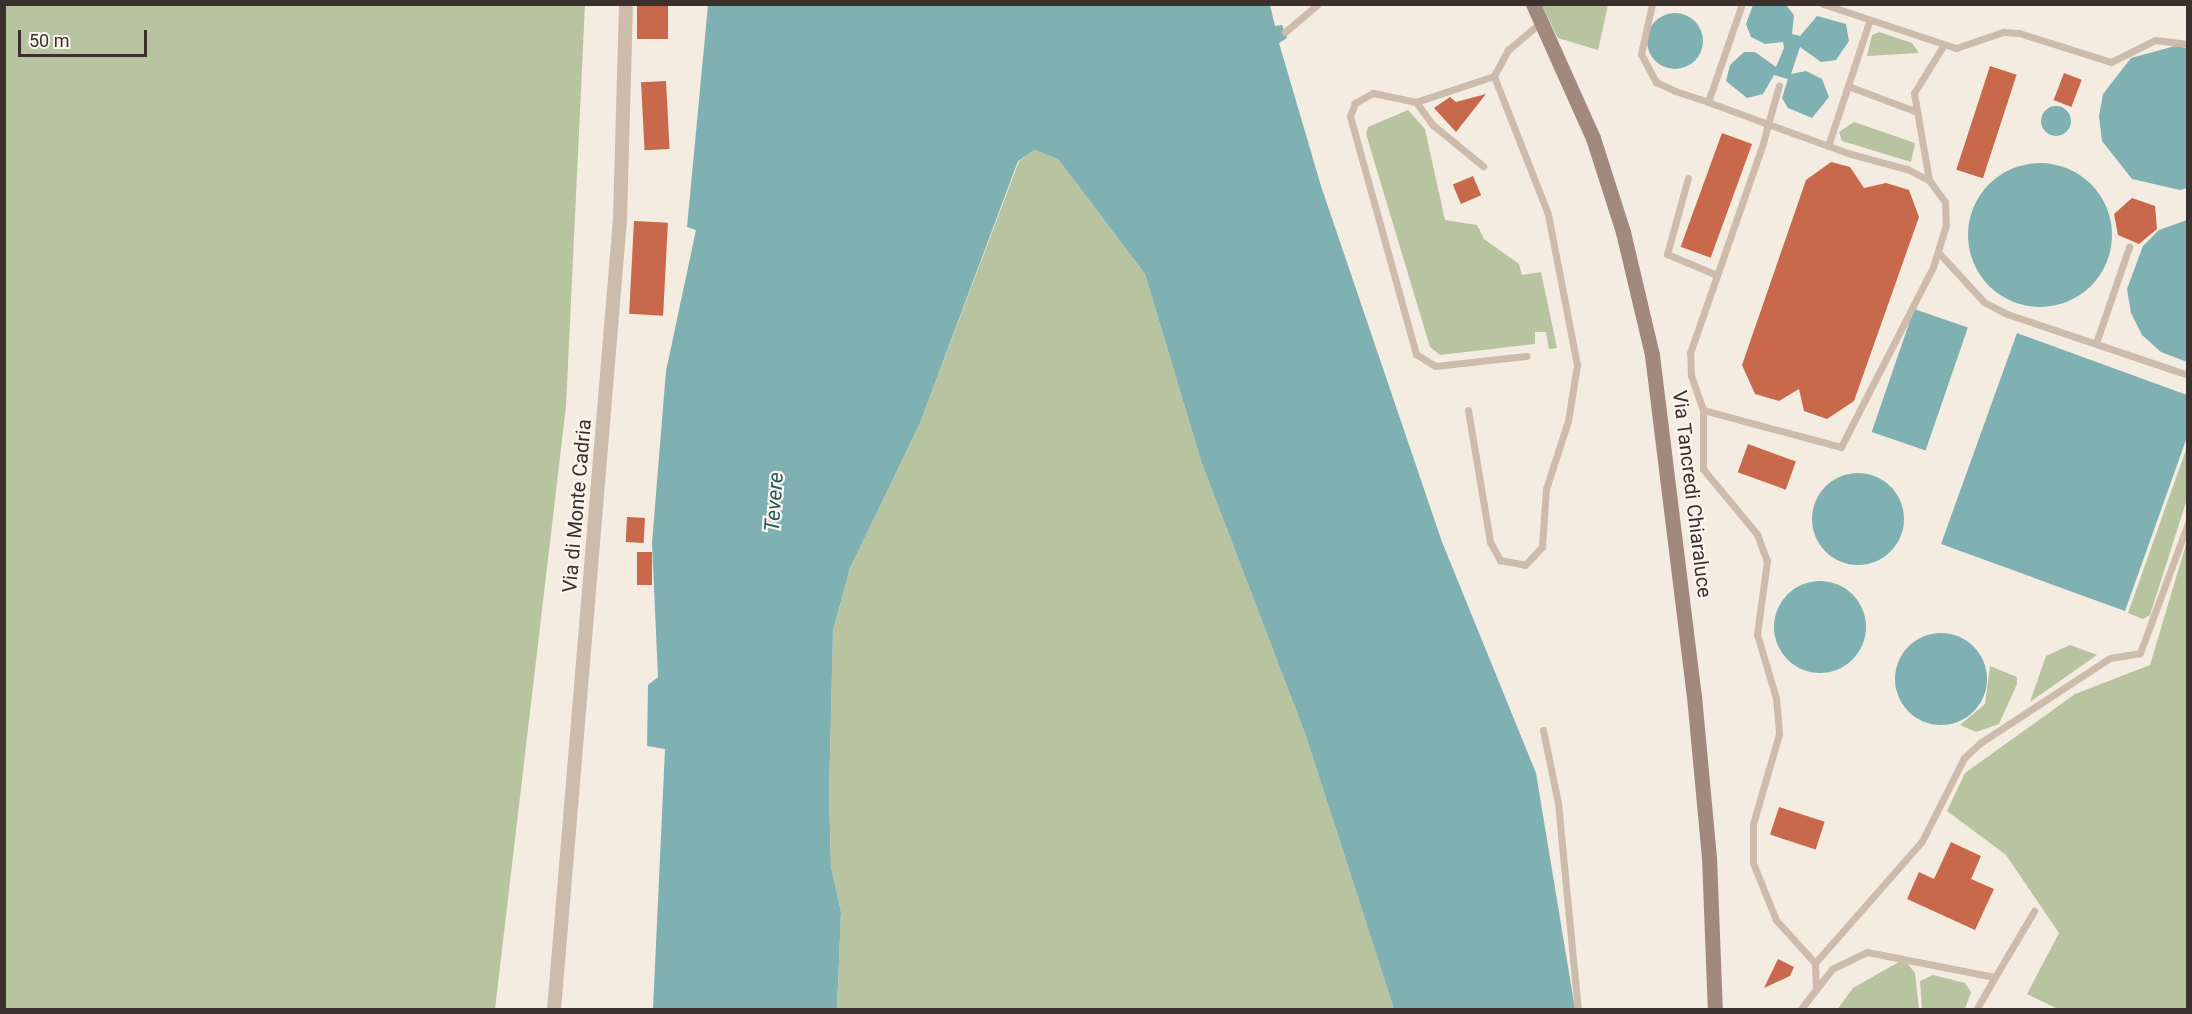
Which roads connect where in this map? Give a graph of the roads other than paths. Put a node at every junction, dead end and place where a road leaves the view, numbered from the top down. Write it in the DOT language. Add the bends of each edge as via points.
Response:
graph roads {
  1 [pos="626,4"];
  2 [pos="1318,4"];
  3 [pos="1533,4"];
  4 [pos="1652,4"];
  5 [pos="1743,4"];
  6 [pos="1823,4"];
  7 [pos="1542,21"];
  8 [pos="1869,22"];
  9 [pos="1285,32"];
  10 [pos="2187,44"];
  11 [pos="1943,46"];
  12 [pos="1494,76"];
  13 [pos="1779,86"];
  14 [pos="1848,86"];
  15 [pos="1416,102"];
  16 [pos="1708,102"];
  17 [pos="1917,112"];
  18 [pos="1768,124"];
  19 [pos="1828,146"];
  20 [pos="1483,166"];
  21 [pos="1688,178"];
  22 [pos="1929,180"];
  23 [pos="2129,246"];
  24 [pos="1938,252"];
  25 [pos="1717,275"];
  26 [pos="2096,343"];
  27 [pos="1526,356"];
  28 [pos="2187,375"];
  29 [pos="1468,410"];
  30 [pos="1702,410"];
  31 [pos="2187,523"];
  32 [pos="1543,730"];
  33 [pos="2034,911"];
  34 [pos="1815,963"];
  35 [pos="1995,977"];
  36 [pos="1816,986"];
  37 [pos="554,1010"];
  38 [pos="1578,1010"];
  39 [pos="1715,1010"];
  40 [pos="1800,1010"];
  41 [pos="1976,1010"];
  1 -- 37 [label="street, Via di Monte Cadria" via="620,219"];
  2 -- 9 [label="lane"];
  3 -- 7 [label="street, Via Tancredi Chiaraluce"];
  4 -- 16 [label="lane" via="1642,35 1649,70 1656,82"];
  5 -- 16 [label="lane"];
  6 -- 8 [label="lane"];
  7 -- 12 [label="lane" via="1508,51"];
  7 -- 39 [label="street, Via Tancredi Chiaraluce" via="1606,178 1652,355 1694,696 1709,857"];
  8 -- 11 [label="lane"];
  8 -- 14 [label="lane"];
  10 -- 11 [label="lane" via="2155,40 2111,62 2019,33 2003,32 1956,48"];
  11 -- 17 [label="lane" via="1918,80"];
  12 -- 15 [label="lane"];
  12 -- 29 [label="lane" via="1548,214 1577,365 1568,421 1546,489 1542,547 1526,565 1500,560 1490,542"];
  13 -- 18 [label="lane"];
  14 -- 17 [label="lane"];
  14 -- 19 [label="lane"];
  15 -- 20 [label="lane" via="1432,125"];
  15 -- 27 [label="lane" via="1373,93 1355,103 1350,116 1416,354 1435,366"];
  16 -- 18 [label="lane"];
  17 -- 22 [label="lane" via="1929,152"];
  18 -- 19 [label="lane"];
  18 -- 25 [label="lane"];
  19 -- 22 [label="lane"];
  21 -- 25 [label="lane" via="1667,254"];
  22 -- 24 [label="lane" via="1945,202 1946,225"];
  23 -- 26 [label="lane"];
  24 -- 26 [label="lane" via="1984,302"];
  24 -- 30 [label="lane" via="1841,447"];
  25 -- 30 [label="lane" via="1690,353 1694,390"];
  26 -- 28 [label="lane"];
  30 -- 34 [label="lane" via="1703,469 1757,534 1767,561 1757,634 1776,698 1779,734 1753,824 1753,863 1776,920"];
  31 -- 34 [label="lane" via="2140,653 2110,658 1964,758 1922,841"];
  32 -- 38 [label="lane" via="1558,803"];
  33 -- 35 [label="lane"];
  34 -- 36 [label="lane"];
  35 -- 36 [label="lane" via="1867,952 1849,957"];
  35 -- 41 [label="lane"];
  36 -- 40 [label="lane"];
}
